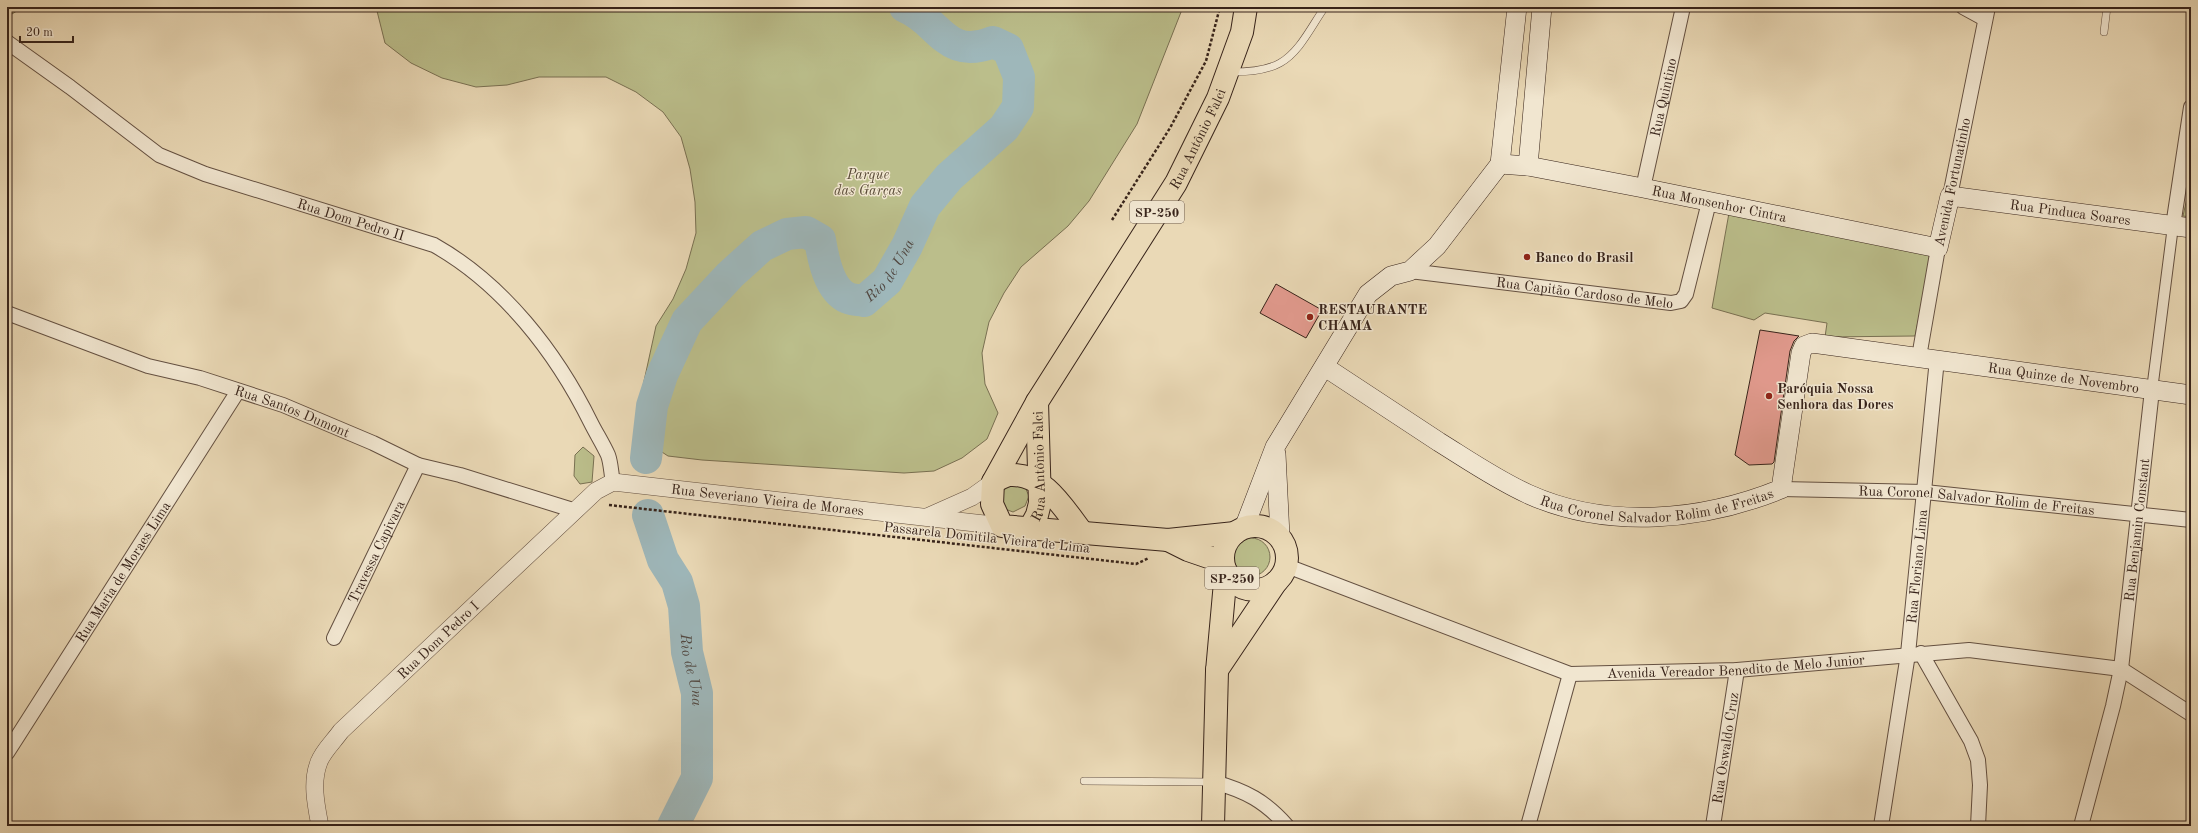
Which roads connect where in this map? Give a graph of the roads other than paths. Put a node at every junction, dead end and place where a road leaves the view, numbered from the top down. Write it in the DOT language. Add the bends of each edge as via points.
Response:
graph roads {
  1 [pos="1246,7"];
  2 [pos="1325,7"];
  3 [pos="1517,7"];
  4 [pos="1542,7"];
  5 [pos="1683,7"];
  6 [pos="1963,7"];
  7 [pos="2107,7"];
  8 [pos="1986,13"];
  9 [pos="2104,32"];
  10 [pos="7,42"];
  11 [pos="1227,73"];
  12 [pos="2191,107"];
  13 [pos="1500,164"];
  14 [pos="1528,166"];
  15 [pos="1643,188"];
  16 [pos="1950,196"];
  17 [pos="1709,202"];
  18 [pos="2182,227"];
  19 [pos="1938,248"];
  20 [pos="1410,271"];
  21 [pos="7,313"];
  22 [pos="1928,358"];
  23 [pos="1325,367"];
  24 [pos="2152,390"];
  25 [pos="238,391"];
  26 [pos="2191,395"];
  27 [pos="1037,402"];
  28 [pos="1276,447"];
  29 [pos="418,465"];
  30 [pos="613,482"];
  31 [pos="993,482"];
  32 [pos="1039,484"];
  33 [pos="1781,488"];
  34 [pos="1925,492"];
  35 [pos="580,506"];
  36 [pos="2138,515"];
  37 [pos="923,518"];
  38 [pos="2191,520"];
  39 [pos="1002,526"];
  40 [pos="1030,528"];
  41 [pos="1239,530"];
  42 [pos="1082,532"];
  43 [pos="1280,536"];
  44 [pos="1165,540"];
  45 [pos="1225,566"];
  46 [pos="1281,574"];
  47 [pos="334,638"];
  48 [pos="1914,653"];
  49 [pos="2120,669"];
  50 [pos="1737,670"];
  51 [pos="1216,671"];
  52 [pos="1570,674"];
  53 [pos="2191,714"];
  54 [pos="7,753"];
  55 [pos="1084,781"];
  56 [pos="1214,782"];
  57 [pos="320,826"];
  58 [pos="1213,826"];
  59 [pos="1287,826"];
  60 [pos="1528,826"];
  61 [pos="1713,826"];
  62 [pos="1881,826"];
  63 [pos="1978,826"];
  64 [pos="2081,826"];
  1 -- 11 [label="main road, Rua Antônio Falci / SP-250" via="1242,32"];
  2 -- 11 [label="lane" via="1305,39 1280,63 1254,71"];
  3 -- 13 [label="main road"];
  4 -- 14 [label="main road"];
  5 -- 15 [label="street, Rua Quintino"];
  6 -- 8 [label="street"];
  7 -- 9 [label="lane"];
  8 -- 16 [label="street, Avenida Fortunatinho"];
  10 -- 30 [label="street, Rua Dom Pedro II" via="159,155 205,174 434,245 460,260 520,315 561,369 608,456"];
  11 -- 27 [label="main road, Rua Antônio Falci / SP-250" via="1218,98 1176,183"];
  12 -- 18 [label="street"];
  13 -- 14 [label="main road, Rua Monsenhor Cintra"];
  13 -- 20 [label="main road" via="1437,246"];
  14 -- 15 [label="main road, Rua Monsenhor Cintra"];
  15 -- 17 [label="main road, Rua Monsenhor Cintra"];
  16 -- 18 [label="main road, Rua Pinduca Soares"];
  16 -- 19 [label="main road, Avenida Fortunatinho"];
  17 -- 19 [label="main road, Rua Monsenhor Cintra"];
  17 -- 20 [label="street, Rua Capitão Cardoso de Melo" via="1686,294 1681,301 1672,303"];
  18 -- 24 [label="street"];
  19 -- 22 [label="street, Avenida Fortunatinho"];
  20 -- 23 [label="main road" via="1391,276 1368,294"];
  21 -- 25 [label="street, Rua Santos Dumont" via="148,366 200,378"];
  22 -- 24 [label="main road, Rua Quinze de Novembro"];
  22 -- 33 [label="main road" via="1812,343 1804,346"];
  22 -- 34 [label="street, Rua Floriano Lima"];
  23 -- 28 [label="main road"];
  23 -- 33 [label="main road, Rua Coronel Salvador Rolim de Freitas" via="1478,466 1528,494 1584,512 1631,517 1669,517 1750,502"];
  24 -- 26 [label="main road, Rua Quinze de Novembro"];
  24 -- 36 [label="street, Rua Benjamin Constant"];
  25 -- 29 [label="street, Rua Santos Dumont" via="283,405"];
  25 -- 54 [label="street, Rua Maria de Moraes Lima"];
  27 -- 31 [label="main road, Rua Antônio Falci / SP-250"];
  27 -- 32 [label="main road, Rua Antônio Falci"];
  28 -- 41 [label="main road"];
  28 -- 43 [label="main road"];
  29 -- 35 [label="street, Rua Santos Dumont"];
  29 -- 47 [label="street, Travessa Capivara"];
  30 -- 35 [label="street, Rua Dom Pedro I" via="596,491"];
  30 -- 37 [label="street, Rua Severiano Vieira de Moraes"];
  31 -- 32 [label="main road, Rua Severiano Vieira de Moraes" via="1009,475 1023,476"];
  31 -- 37 [label="street, Rua Severiano Vieira de Moraes" via="960,504"];
  31 -- 39 [label="main road, Rua Antônio Falci / SP-250" via="992,504"];
  32 -- 40 [label="main road, Rua Antônio Falci" via="1040,503"];
  32 -- 42 [label="main road, Rua Severiano Vieira de Moraes" via="1052,494"];
  33 -- 34 [label="street, Rua Coronel Salvador Rolim de Freitas"];
  34 -- 36 [label="street, Rua Coronel Salvador Rolim de Freitas"];
  34 -- 48 [label="street, Rua Floriano Lima"];
  35 -- 57 [label="street, Rua Dom Pedro I" via="341,732 319,760 315,778 315,800"];
  36 -- 38 [label="street, Rua Coronel Salvador Rolim de Freitas"];
  36 -- 49 [label="street, Rua Benjamin Constant"];
  37 -- 39 [label="street, Rua Severiano Vieira de Moraes / SP-250"];
  39 -- 40 [label="main road, Rua Severiano Vieira de Moraes / SP-250"];
  40 -- 42 [label="main road, Rua Severiano Vieira de Moraes / SP-250"];
  41 -- 43 [label="main road, SP-250" via="1263,526"];
  41 -- 44 [label="main road, Rua Severiano Vieira de Moraes / SP-250"];
  41 -- 45 [label="main road, SP-250" via="1228,541 1224,551"];
  42 -- 44 [label="main road, Rua Severiano Vieira de Moraes / SP-250"];
  43 -- 46 [label="main road" via="1287,550"];
  44 -- 45 [label="main road, Rua Severiano Vieira de Moraes / SP-250"];
  45 -- 46 [label="main road, SP-250" via="1239,586 1258,590"];
  45 -- 51 [label="main road, SP-250"];
  46 -- 51 [label="main road, SP-250"];
  46 -- 52 [label="street, Avenida Vereador Benedito de Melo Junior"];
  48 -- 49 [label="street, Avenida Vereador Benedito de Melo Junior" via="1969,650"];
  48 -- 50 [label="street, Avenida Vereador Benedito de Melo Junior"];
  48 -- 62 [label="street, Rua Floriano Lima"];
  48 -- 63 [label="street" via="1971,741 1978,760"];
  49 -- 53 [label="street, Avenida Vereador Benedito de Melo Junior"];
  49 -- 64 [label="street, Rua Benjamin Constant" via="2113,706"];
  50 -- 52 [label="street, Avenida Vereador Benedito de Melo Junior"];
  50 -- 61 [label="street, Rua Oswaldo Cruz"];
  51 -- 56 [label="main road, SP-250"];
  52 -- 60 [label="street"];
  55 -- 56 [label="lane"];
  56 -- 58 [label="main road, SP-250"];
  56 -- 59 [label="street" via="1242,790 1265,803"];
}
